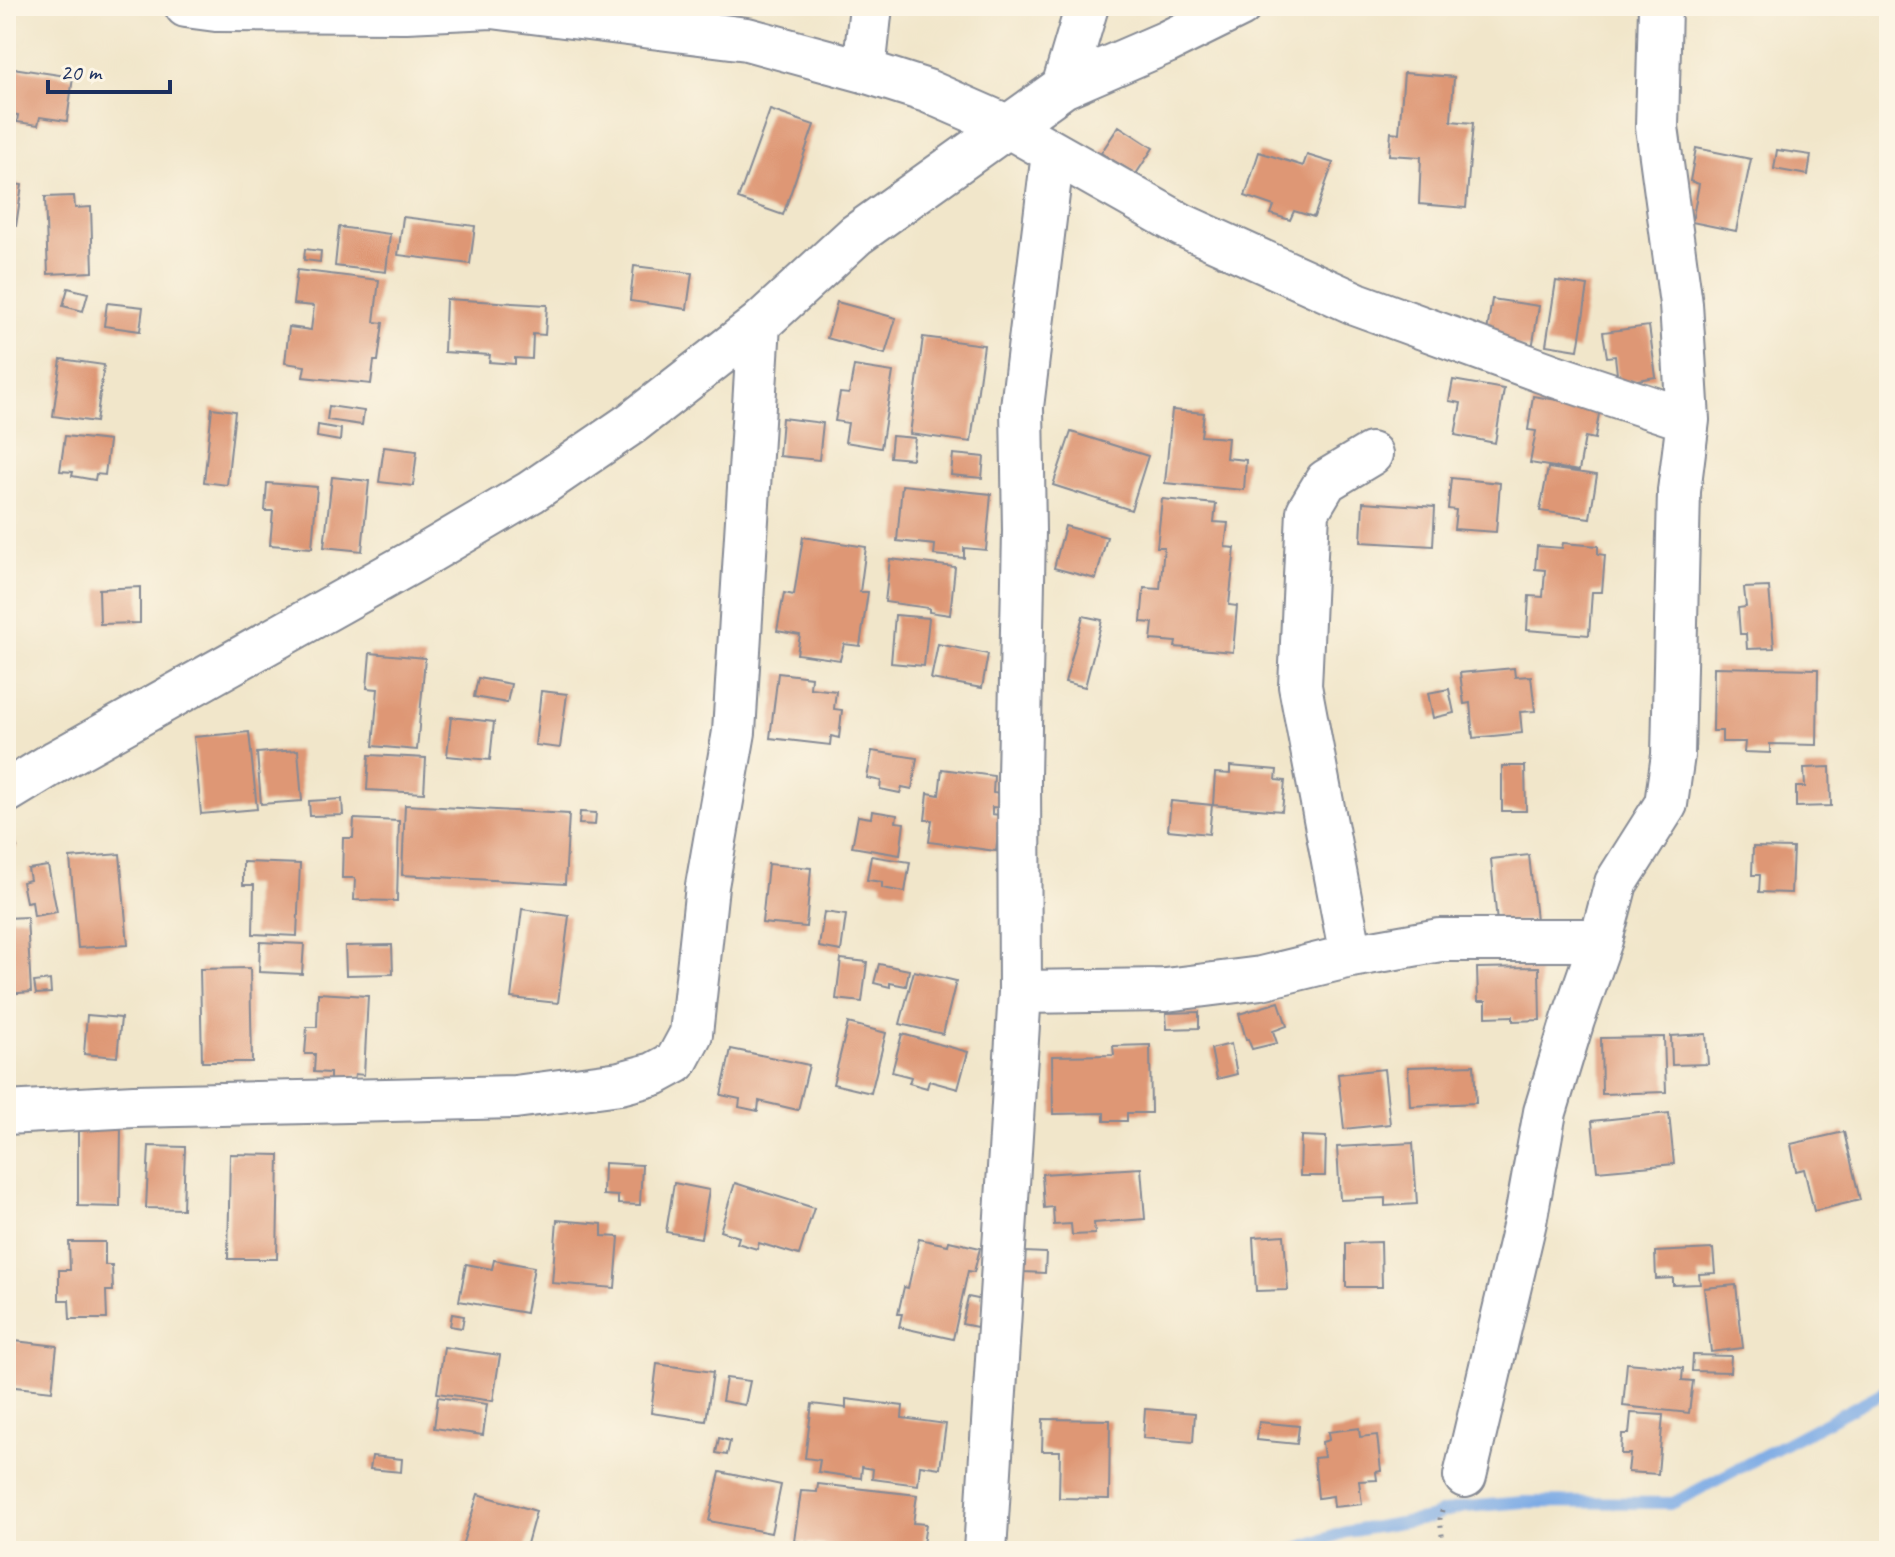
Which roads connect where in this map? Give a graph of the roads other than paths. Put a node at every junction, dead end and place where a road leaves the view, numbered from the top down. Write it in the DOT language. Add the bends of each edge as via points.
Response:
graph roads {
  1 [pos="186,6"];
  2 [pos="871,6"];
  3 [pos="1087,6"];
  4 [pos="1240,6"];
  5 [pos="1660,6"];
  6 [pos="864,71"];
  7 [pos="1063,87"];
  8 [pos="1007,126"];
  9 [pos="1053,153"];
  10 [pos="759,324"];
  11 [pos="1688,420"];
  12 [pos="1371,454"];
  13 [pos="6,792"];
  14 [pos="1601,940"];
  15 [pos="1351,956"];
  16 [pos="1020,992"];
  17 [pos="6,1113"];
  18 [pos="1465,1476"];
  19 [pos="985,1551"];
  1 -- 6 [label="street" via="406,11 492,7 747,39"];
  2 -- 6 [label="street"];
  3 -- 7 [label="street"];
  4 -- 7 [label="street"];
  5 -- 11 [label="street" via="1657,127 1681,304"];
  6 -- 8 [label="street"];
  7 -- 8 [label="street"];
  8 -- 9 [label="street"];
  8 -- 10 [label="street" via="856,235"];
  9 -- 11 [label="street" via="1182,225 1357,304"];
  9 -- 16 [label="street" via="1022,407"];
  10 -- 13 [label="street" via="632,423 531,492"];
  10 -- 17 [label="street" via="734,732 707,886 691,1034 676,1062 620,1083 515,1097"];
  11 -- 14 [label="street" via="1679,491 1673,755 1666,804 1616,883"];
  12 -- 15 [label="street" via="1326,481 1308,511 1300,686"];
  14 -- 15 [label="street" via="1440,940"];
  14 -- 18 [label="street" via="1545,1112 1525,1222"];
  15 -- 16 [label="street" via="1261,978 1166,990"];
  16 -- 19 [label="street"];
}
